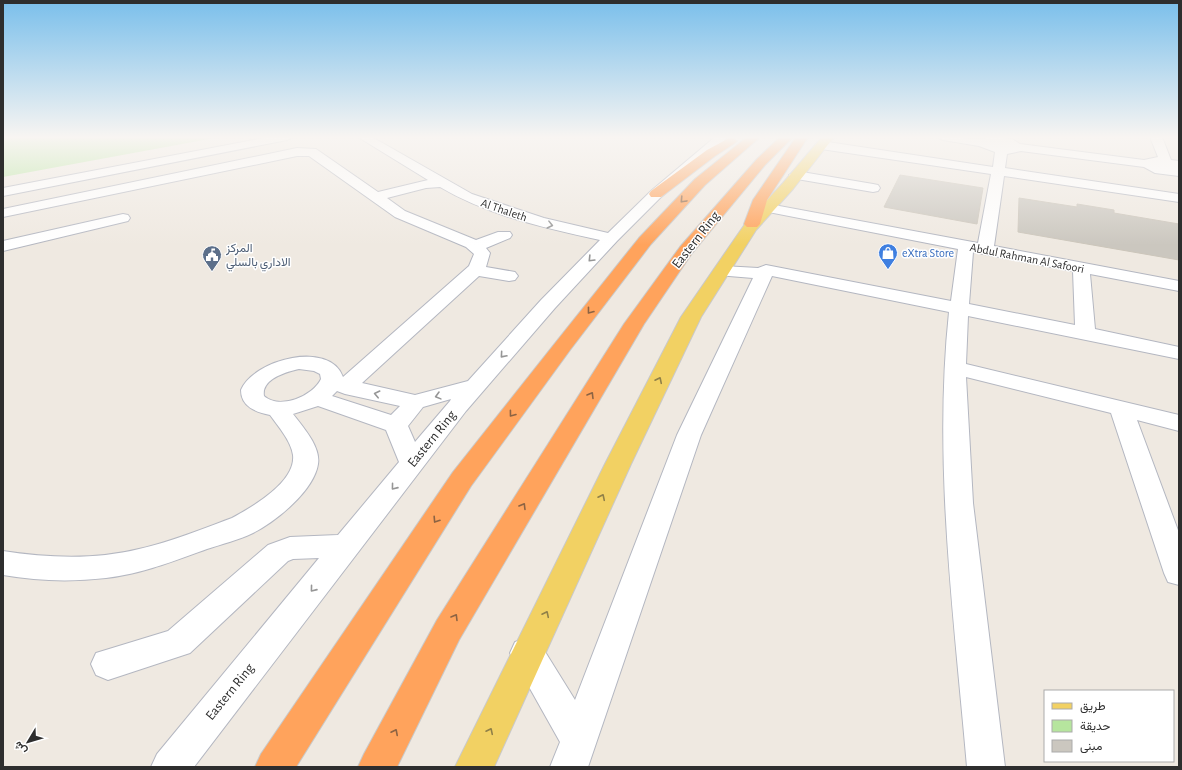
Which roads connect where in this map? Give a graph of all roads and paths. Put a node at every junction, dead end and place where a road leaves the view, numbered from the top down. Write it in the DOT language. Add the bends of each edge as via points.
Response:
graph roads {
  1 [pos="998,172"];
  2 [pos="83,173"];
  3 [pos="133,173"];
  4 [pos="160,173"];
  5 [pos="196,173"];
  6 [pos="348,173"];
  7 [pos="425,173"];
  8 [pos="449,173"];
  9 [pos="680,173"];
  10 [pos="684,173"];
  11 [pos="711,173"];
  12 [pos="752,173"];
  13 [pos="790,173"];
  14 [pos="798,173"];
  15 [pos="1004,173"];
  16 [pos="1174,173"];
  17 [pos="72,175"];
  18 [pos="796,176"];
  19 [pos="165,179"];
  20 [pos="442,183"];
  21 [pos="142,184"];
  22 [pos="3,185"];
  23 [pos="873,188"];
  24 [pos="380,191"];
  25 [pos="3,192"];
  26 [pos="656,194"];
  27 [pos="82,196"];
  28 [pos="1179,198"];
  29 [pos="762,208"];
  30 [pos="3,212"];
  31 [pos="123,218"];
  32 [pos="615,234"];
  33 [pos="504,235"];
  34 [pos="48,240"];
  35 [pos="3,246"];
  36 [pos="475,246"];
  37 [pos="966,246"];
  38 [pos="985,246"];
  39 [pos="3,250"];
  40 [pos="1081,268"];
  41 [pos="475,270"];
  42 [pos="723,271"];
  43 [pos="763,274"];
  44 [pos="509,276"];
  45 [pos="1179,277"];
  46 [pos="1179,286"];
  47 [pos="958,308"];
  48 [pos="1085,333"];
  49 [pos="1179,353"];
  50 [pos="956,368"];
  51 [pos="476,386"];
  52 [pos="331,389"];
  53 [pos="415,402"];
  54 [pos="278,409"];
  55 [pos="1120,409"];
  56 [pos="1179,423"];
  57 [pos="396,425"];
  58 [pos="412,464"];
  59 [pos="347,546"];
  60 [pos="3,564"];
  61 [pos="1179,573"];
  62 [pos="527,653"];
  63 [pos="108,664"];
  64 [pos="574,752"];
  65 [pos="170,767"];
  66 [pos="274,767"];
  67 [pos="377,767"];
  68 [pos="474,767"];
  69 [pos="986,767"];
  1 -- 38 [label="street"];
  2 -- 17 [label="street"];
  3 -- 21 [label="street"];
  4 -- 19 [label="street"];
  5 -- 19 [label="street"];
  6 -- 24 [label="street"];
  7 -- 20 [label="street, Al Thaleth"];
  7 -- 24 [label="street"];
  8 -- 32 [label="street, Al Thaleth" via="504,198"];
  9 -- 26 [label="street, Eastern Ring"];
  10 -- 26 [label="highway"];
  11 -- 66 [label="highway, one-way" via="645,241 462,480"];
  67 -- 12 [label="highway, Eastern Ring, one-way" via="448,630 634,324 686,250"];
  13 -- 29 [label="highway"];
  14 -- 18 [label="main road"];
  15 -- 28 [label="street"];
  16 -- 28 [label="street"];
  17 -- 22 [label="street"];
  17 -- 25 [label="street"];
  17 -- 27 [label="street"];
  18 -- 23 [label="street"];
  18 -- 29 [label="main road"];
  19 -- 21 [label="street"];
  20 -- 24 [label="street"];
  20 -- 32 [label="street, Al Thaleth, one-way" via="467,197 514,215 570,230"];
  21 -- 27 [label="street"];
  24 -- 36 [label="street" via="406,217"];
  26 -- 32 [label="street, Eastern Ring"];
  27 -- 30 [label="street"];
  29 -- 37 [label="street, Abdul Rahman Al Safoori"];
  29 -- 38 [label="street, Abdul Rahman Al Safoori"];
  29 -- 42 [label="main road"];
  31 -- 35 [label="street"];
  32 -- 51 [label="street, Eastern Ring, one-way" via="548,304"];
  33 -- 36 [label="street"];
  34 -- 39 [label="street"];
  36 -- 41 [label="street" via="482,253"];
  37 -- 38 [label="street, Abdul Rahman Al Safoori"];
  37 -- 47 [label="street"];
  38 -- 40 [label="street, Abdul Rahman Al Safoori"];
  38 -- 45 [label="street, Abdul Rahman Al Safoori"];
  40 -- 46 [label="street, Abdul Rahman Al Safoori"];
  40 -- 48 [label="street"];
  41 -- 44 [label="street"];
  41 -- 52 [label="street"];
  42 -- 43 [label="street"];
  62 -- 42 [label="main road, one-way" via="690,317"];
  43 -- 47 [label="street" via="766,270"];
  43 -- 64 [label="street" via="689,434"];
  47 -- 48 [label="street"];
  47 -- 50 [label="street"];
  48 -- 49 [label="street"];
  50 -- 55 [label="street"];
  50 -- 69 [label="street" via="955,414 964,556"];
  51 -- 53 [label="street, one-way"];
  51 -- 58 [label="street, Eastern Ring"];
  53 -- 52 [label="street, one-way"];
  52 -- 54 [label="street" via="299,406"];
  52 -- 54 [label="street" via="332,376 329,370 316,364 299,363 274,369 255,383 252,398 257,404"];
  52 -- 57 [label="street"];
  53 -- 57 [label="street"];
  54 -- 60 [label="street" via="301,446 306,461 297,481 255,519 228,531 140,561 90,569 55,569"];
  55 -- 56 [label="street"];
  55 -- 61 [label="street"];
  57 -- 58 [label="street"];
  58 -- 59 [label="street, Eastern Ring, one-way"];
  59 -- 63 [label="street" via="290,548 278,553 178,643"];
  59 -- 65 [label="street, Eastern Ring, one-way"];
  62 -- 64 [label="street"];
  68 -- 62 [label="main road, one-way"];
}
